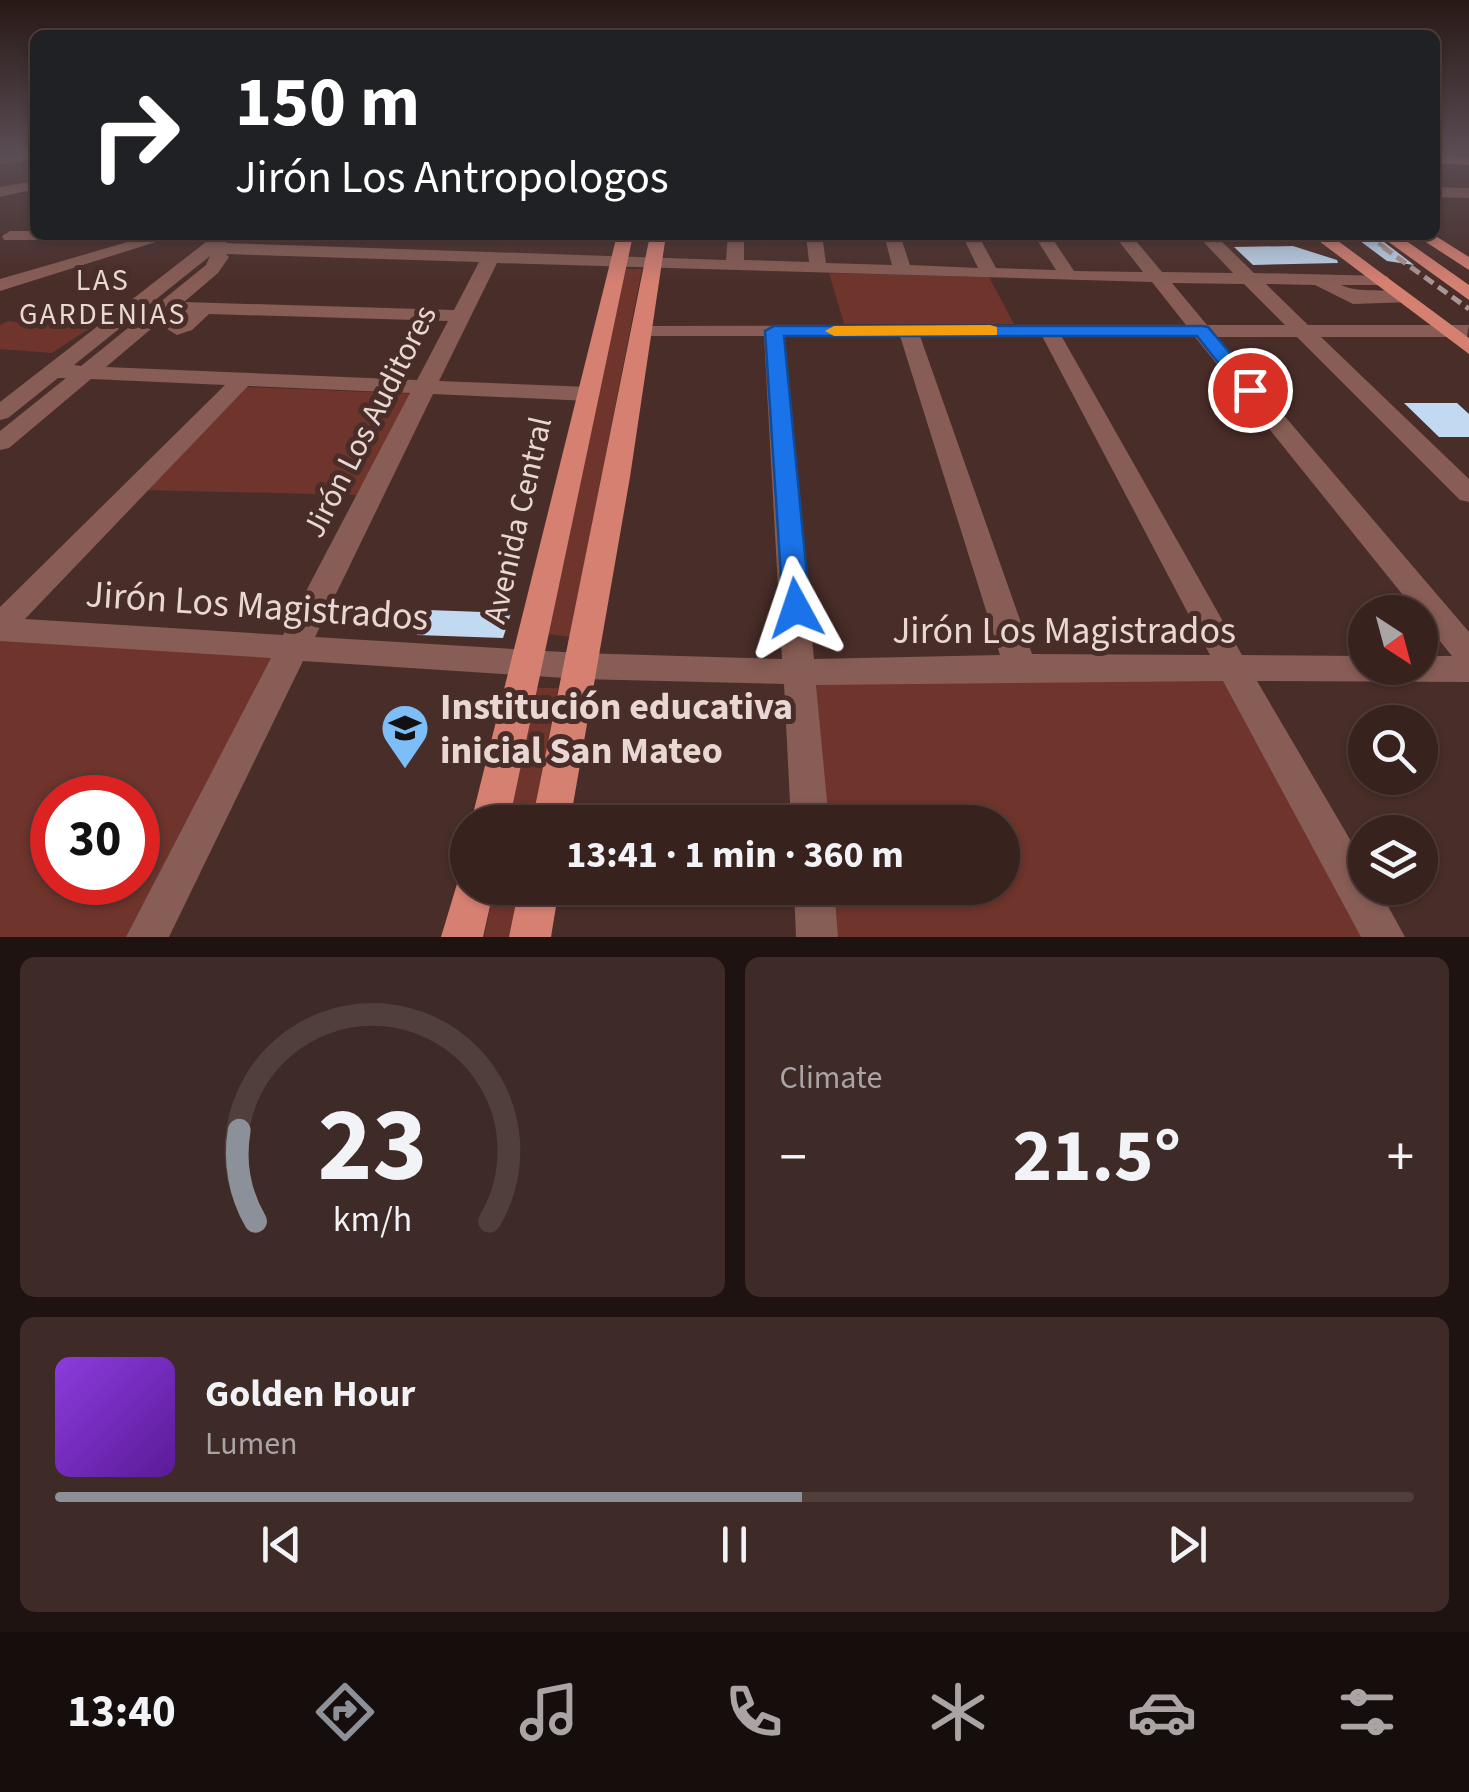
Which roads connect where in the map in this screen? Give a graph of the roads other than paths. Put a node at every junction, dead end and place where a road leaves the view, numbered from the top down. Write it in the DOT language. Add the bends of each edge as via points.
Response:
graph roads {
  1 [pos="30,221"];
  2 [pos="30,236"];
  3 [pos="152,240"];
  4 [pos="297,240"];
  5 [pos="376,240"];
  6 [pos="455,240"];
  7 [pos="534,240"];
  8 [pos="736,240"];
  9 [pos="815,240"];
  10 [pos="894,240"];
  11 [pos="973,240"];
  12 [pos="1045,240"];
  13 [pos="1126,240"];
  14 [pos="1210,240"];
  15 [pos="1324,240"];
  16 [pos="1340,240"];
  17 [pos="1394,240"];
  18 [pos="1432,240"];
  19 [pos="219,242"];
  20 [pos="622,248"];
  21 [pos="655,249"];
  22 [pos="286,251"];
  23 [pos="102,254"];
  24 [pos="365,254"];
  25 [pos="444,256"];
  26 [pos="490,258"];
  27 [pos="525,259"];
  28 [pos="1469,264"];
  29 [pos="734,265"];
  30 [pos="818,268"];
  31 [pos="903,271"];
  32 [pos="990,273"];
  33 [pos="1069,276"];
  34 [pos="1160,279"];
  35 [pos="1250,280"];
  36 [pos="1322,283"];
  37 [pos="0,285"];
  38 [pos="1378,289"];
  39 [pos="1469,294"];
  40 [pos="0,295"];
  41 [pos="1404,298"];
  42 [pos="168,307"];
  43 [pos="204,308"];
  44 [pos="461,316"];
  45 [pos="643,330"];
  46 [pos="1050,330"];
  47 [pos="774,331"];
  48 [pos="908,331"];
  49 [pos="1202,331"];
  50 [pos="1302,331"];
  51 [pos="136,332"];
  52 [pos="1463,335"];
  53 [pos="54,371"];
  54 [pos="84,373"];
  55 [pos="241,382"];
  56 [pos="426,388"];
  57 [pos="588,394"];
  58 [pos="0,413"];
  59 [pos="0,443"];
  60 [pos="1469,494"];
  61 [pos="0,628"];
  62 [pos="292,648"];
  63 [pos="1469,654"];
  64 [pos="529,662"];
  65 [pos="580,666"];
  66 [pos="1020,667"];
  67 [pos="1469,668"];
  68 [pos="1233,669"];
  69 [pos="801,672"];
  70 [pos="494,805"];
  71 [pos="554,805"];
  72 [pos="809,805"];
  73 [pos="470,905"];
  74 [pos="536,905"];
  75 [pos="815,905"];
  76 [pos="147,937"];
  77 [pos="462,937"];
  78 [pos="530,937"];
  79 [pos="817,937"];
  80 [pos="1384,937"];
  1 -- 2 [label="street" via="10,236"];
  3 -- 23 [label="street"];
  4 -- 22 [label="street"];
  5 -- 24 [label="street"];
  6 -- 25 [label="street"];
  7 -- 27 [label="street"];
  8 -- 29 [label="street"];
  9 -- 30 [label="street"];
  10 -- 31 [label="street"];
  11 -- 32 [label="street"];
  12 -- 33 [label="street"];
  13 -- 34 [label="street"];
  14 -- 35 [label="street"];
  15 -- 38 [label="main road"];
  16 -- 52 [label="main road"];
  17 -- 39 [label="main road"];
  18 -- 28 [label="main road"];
  19 -- 22 [label="street"];
  19 -- 42 [label="street" via="220,261"];
  19 -- 53 [label="street"];
  20 -- 21 [label="street"];
  20 -- 27 [label="street"];
  20 -- 57 [label="main road, Avenida Central"];
  21 -- 29 [label="street"];
  21 -- 45 [label="main road"];
  22 -- 24 [label="street"];
  23 -- 37 [label="street"];
  23 -- 40 [label="street"];
  24 -- 25 [label="street"];
  25 -- 26 [label="street"];
  26 -- 27 [label="street"];
  26 -- 44 [label="street, Jirón Los Auditores"];
  29 -- 30 [label="street"];
  30 -- 31 [label="street"];
  31 -- 32 [label="street"];
  32 -- 33 [label="street"];
  33 -- 34 [label="street"];
  34 -- 35 [label="street"];
  34 -- 49 [label="street"];
  35 -- 36 [label="street"];
  35 -- 50 [label="street"];
  36 -- 38 [label="street"];
  36 -- 38 [label="street" via="1353,298"];
  38 -- 41 [label="street"];
  41 -- 52 [label="main road"];
  42 -- 43 [label="street"];
  42 -- 51 [label="street"];
  43 -- 44 [label="street"];
  43 -- 51 [label="street" via="186,326"];
  44 -- 56 [label="street, Jirón Los Auditores"];
  45 -- 47 [label="street"];
  45 -- 65 [label="main road"];
  46 -- 48 [label="street"];
  46 -- 49 [label="street"];
  46 -- 68 [label="street"];
  47 -- 48 [label="street"];
  47 -- 69 [label="street"];
  48 -- 66 [label="street"];
  49 -- 50 [label="street"];
  49 -- 63 [label="street"];
  50 -- 52 [label="street"];
  50 -- 60 [label="street"];
  51 -- 54 [label="street"];
  53 -- 54 [label="street"];
  53 -- 58 [label="street"];
  54 -- 55 [label="street"];
  54 -- 59 [label="street"];
  55 -- 56 [label="street"];
  55 -- 61 [label="street"];
  56 -- 57 [label="street"];
  56 -- 62 [label="street, Jirón Los Auditores"];
  57 -- 64 [label="main road, Avenida Central"];
  61 -- 62 [label="street, Jirón Los Magistrados"];
  62 -- 64 [label="street, Jirón Los Magistrados"];
  62 -- 76 [label="street, Jirón Los Auditores"];
  64 -- 65 [label="street, Jirón Los Magistrados"];
  64 -- 70 [label="main road, Avenida Central"];
  65 -- 69 [label="street, Jirón Los Magistrados"];
  65 -- 71 [label="main road"];
  66 -- 68 [label="street, Jirón Los Magistrados"];
  66 -- 69 [label="street, Jirón Los Magistrados"];
  67 -- 68 [label="street, Jirón Los Magistrados"];
  68 -- 80 [label="street"];
  69 -- 72 [label="street"];
  73 -- 77 [label="main road"];
  74 -- 78 [label="main road"];
  75 -- 79 [label="street"];
}
